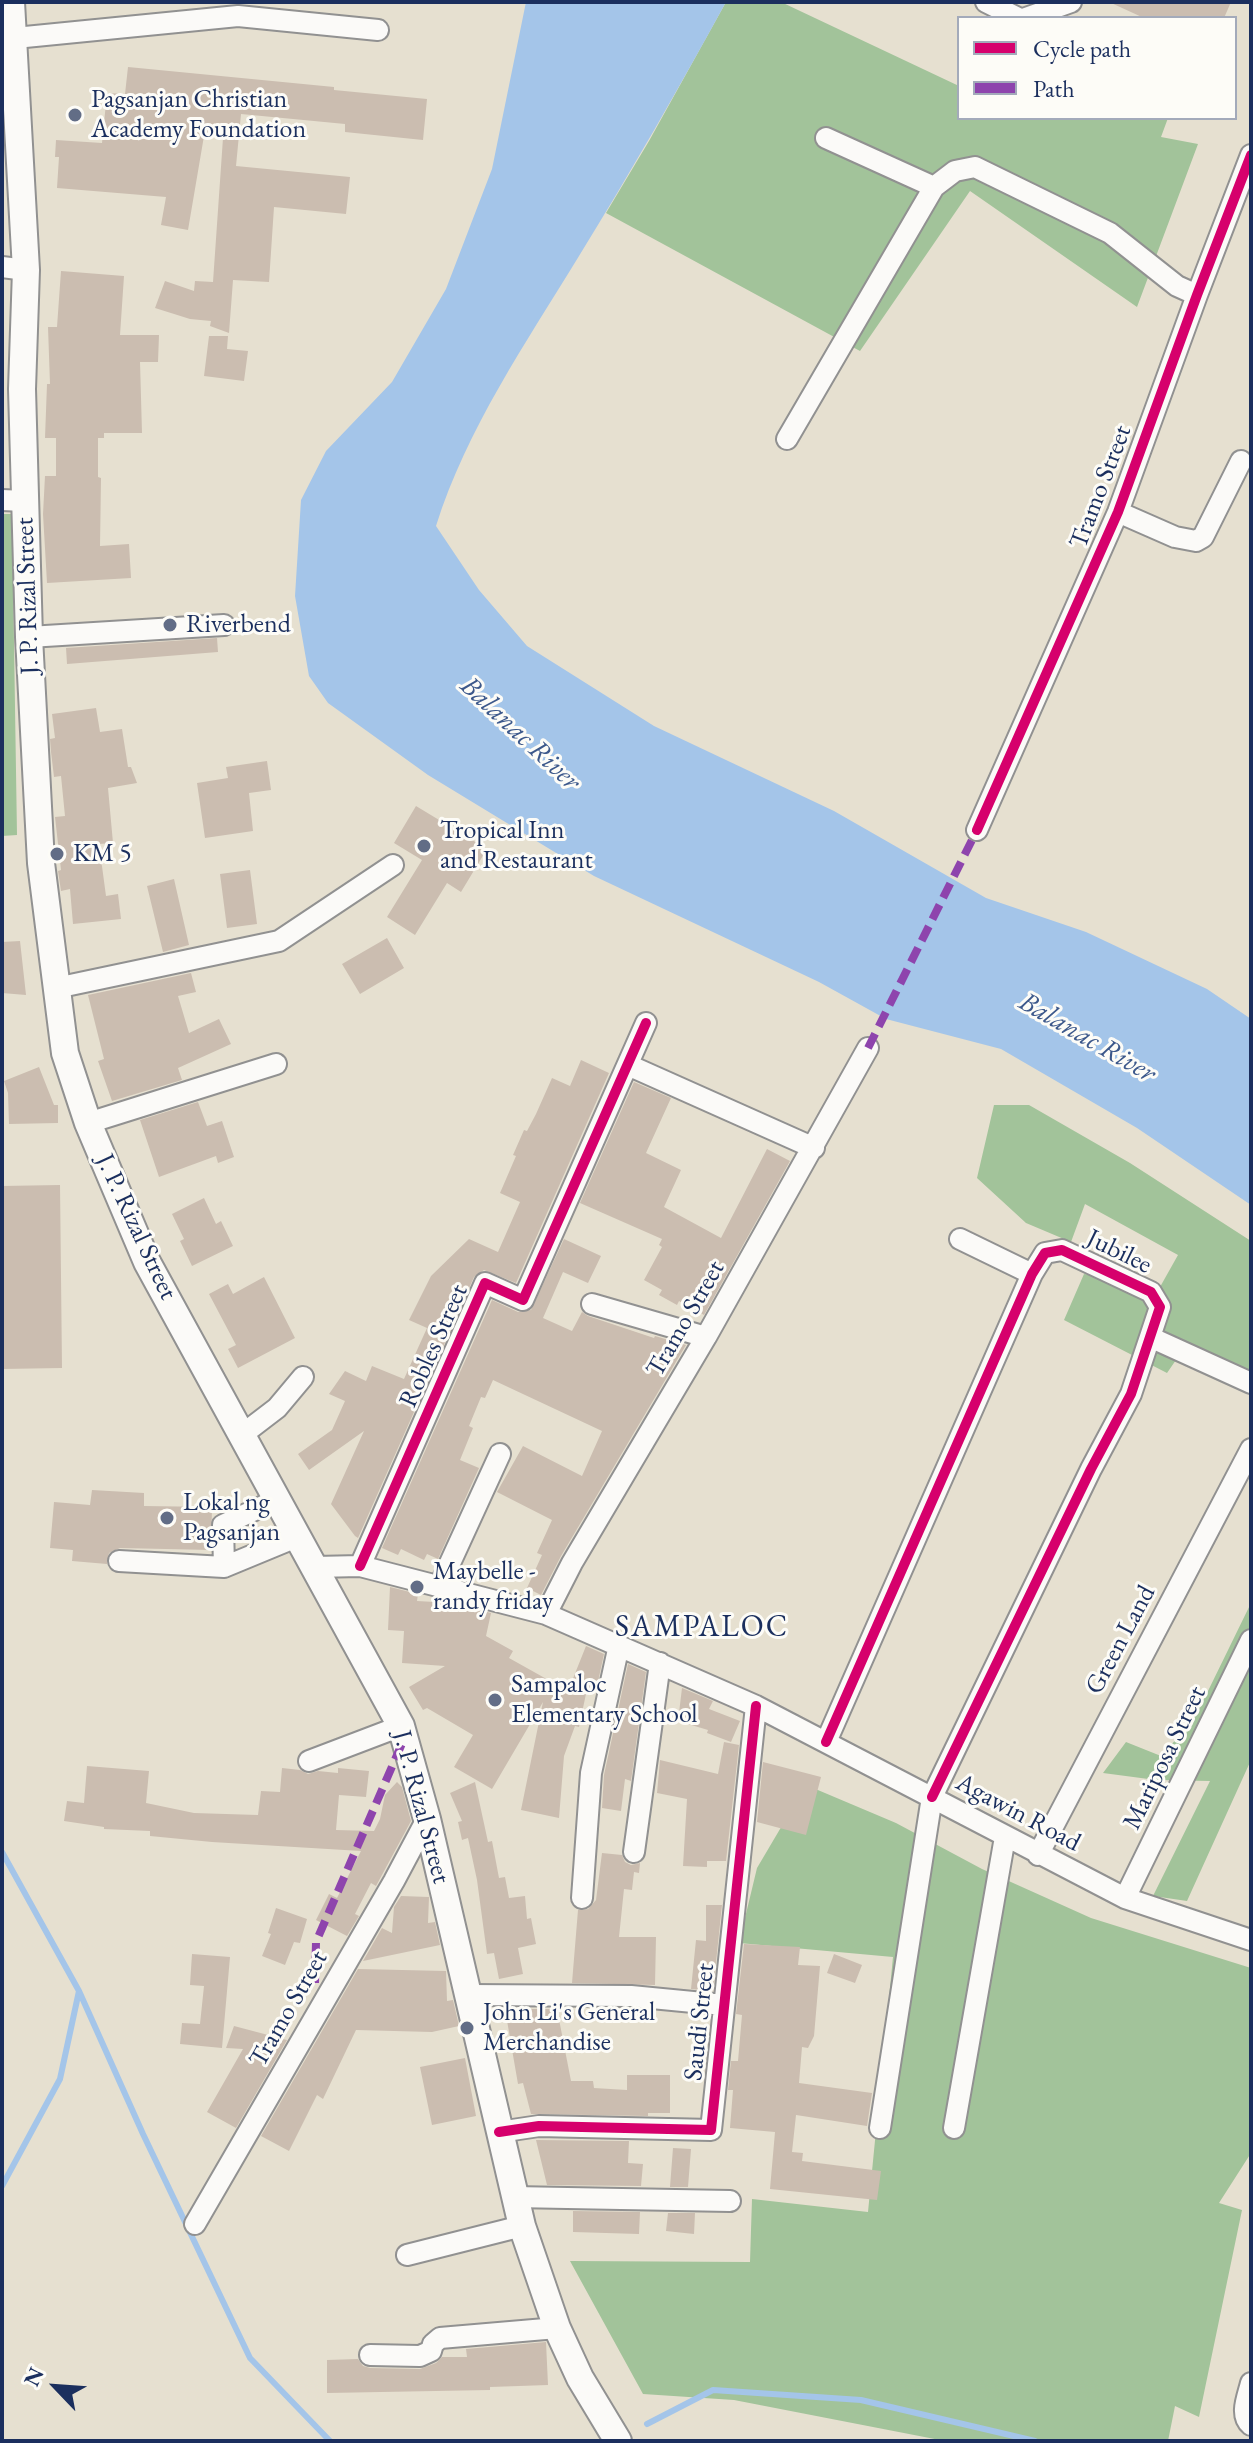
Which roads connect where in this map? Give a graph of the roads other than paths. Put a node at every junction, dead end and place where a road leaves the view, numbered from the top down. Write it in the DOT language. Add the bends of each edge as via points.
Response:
graph roads {
  1 [pos="11,2"];
  2 [pos="986,2"];
  3 [pos="1071,2"];
  4 [pos="1014,16"];
  5 [pos="1032,16"];
  6 [pos="378,30"];
  7 [pos="15,38"];
  8 [pos="826,138"];
  9 [pos="1251,155"];
  10 [pos="934,187"];
  11 [pos="14,268"];
  12 [pos="1197,295"];
  13 [pos="12,390"];
  14 [pos="787,439"];
  15 [pos="1241,461"];
  16 [pos="13,500"];
  17 [pos="1118,512"];
  18 [pos="224,625"];
  19 [pos="29,637"];
  20 [pos="977,830"];
  21 [pos="393,865"];
  22 [pos="56,988"];
  23 [pos="646,1023"];
  24 [pos="868,1048"];
  25 [pos="276,1064"];
  26 [pos="628,1065"];
  27 [pos="88,1123"];
  28 [pos="814,1148"];
  29 [pos="960,1239"];
  30 [pos="1032,1274"];
  31 [pos="592,1304"];
  32 [pos="706,1337"];
  33 [pos="1152,1338"];
  34 [pos="303,1377"];
  35 [pos="1251,1383"];
  36 [pos="243,1434"];
  37 [pos="1251,1449"];
  38 [pos="500,1454"];
  39 [pos="278,1499"];
  40 [pos="299,1536"];
  41 [pos="119,1561"];
  42 [pos="360,1566"];
  43 [pos="224,1567"];
  44 [pos="315,1567"];
  45 [pos="439,1587"];
  46 [pos="546,1614"];
  47 [pos="1251,1640"];
  48 [pos="619,1645"];
  49 [pos="660,1663"];
  50 [pos="756,1706"];
  51 [pos="401,1726"];
  52 [pos="826,1742"];
  53 [pos="309,1761"];
  54 [pos="932,1797"];
  55 [pos="427,1819"];
  56 [pos="1005,1837"];
  57 [pos="634,1852"];
  58 [pos="1038,1855"];
  59 [pos="582,1898"];
  60 [pos="1125,1898"];
  61 [pos="1251,1940"];
  62 [pos="469,1995"];
  63 [pos="724,2005"];
  64 [pos="880,2128"];
  65 [pos="954,2128"];
  66 [pos="499,2132"];
  67 [pos="513,2197"];
  68 [pos="730,2201"];
  69 [pos="195,2224"];
  70 [pos="522,2226"];
  71 [pos="407,2255"];
  72 [pos="557,2328"];
  73 [pos="370,2355"];
  74 [pos="1251,2383"];
  75 [pos="1247,2429"];
  76 [pos="618,2441"];
  1 -- 7 [label="main road, J. P. Rizal Street"];
  2 -- 4 [label="street"];
  3 -- 5 [label="street"];
  6 -- 7 [label="street" via="238,16"];
  7 -- 11 [label="main road, J. P. Rizal Street"];
  8 -- 10 [label="street"];
  9 -- 12 [label="street, Tramo Street"];
  10 -- 12 [label="street" via="955,171 975,167 1110,233 1177,286"];
  10 -- 14 [label="street"];
  11 -- 13 [label="main road, J. P. Rizal Street"];
  12 -- 17 [label="street, Tramo Street"];
  13 -- 16 [label="main road, J. P. Rizal Street"];
  15 -- 17 [label="street" via="1203,537 1196,541"];
  16 -- 19 [label="main road, J. P. Rizal Street"];
  17 -- 20 [label="street, Tramo Street"];
  18 -- 19 [label="street"];
  19 -- 22 [label="main road, J. P. Rizal Street" via="41,863"];
  21 -- 22 [label="street" via="279,941"];
  22 -- 27 [label="main road, J. P. Rizal Street" via="65,1053"];
  23 -- 26 [label="street, Robles Street"];
  24 -- 28 [label="street, Tramo Street"];
  25 -- 27 [label="street"];
  26 -- 28 [label="street"];
  26 -- 42 [label="street, Robles Street" via="523,1300 485,1283"];
  27 -- 36 [label="main road, J. P. Rizal Street" via="147,1262"];
  28 -- 32 [label="street, Tramo Street"];
  29 -- 30 [label="street"];
  30 -- 33 [label="street, Jubilee" via="1045,1253 1062,1250 1151,1292 1160,1307"];
  30 -- 52 [label="street, Jubilee"];
  31 -- 32 [label="street"];
  32 -- 46 [label="street, Tramo Street"];
  33 -- 35 [label="street"];
  33 -- 54 [label="street, Jubilee" via="1131,1394"];
  34 -- 36 [label="street" via="284,1402"];
  36 -- 39 [label="main road, J. P. Rizal Street"];
  37 -- 58 [label="street, Green Land"];
  38 -- 45 [label="street"];
  39 -- 40 [label="main road, J. P. Rizal Street"];
  39 -- 43 [label="street" via="223,1525"];
  40 -- 43 [label="street"];
  40 -- 44 [label="main road, J. P. Rizal Street"];
  41 -- 43 [label="street"];
  42 -- 44 [label="street, Agawin Road"];
  42 -- 45 [label="street, Agawin Road"];
  44 -- 51 [label="main road, J. P. Rizal Street"];
  45 -- 46 [label="street, Agawin Road"];
  46 -- 48 [label="street, Agawin Road"];
  47 -- 60 [label="street, Mariposa Street"];
  48 -- 49 [label="street, Agawin Road"];
  48 -- 59 [label="street" via="591,1773"];
  49 -- 50 [label="street, Agawin Road"];
  49 -- 57 [label="street"];
  50 -- 52 [label="street, Agawin Road"];
  50 -- 63 [label="street, Saudi Street"];
  51 -- 53 [label="street"];
  51 -- 55 [label="main road, J. P. Rizal Street"];
  52 -- 54 [label="street, Agawin Road"];
  54 -- 56 [label="street, Agawin Road"];
  54 -- 64 [label="street, Jubilee"];
  55 -- 62 [label="main road, J. P. Rizal Street"];
  55 -- 69 [label="street, Tramo Street"];
  56 -- 58 [label="street, Agawin Road"];
  56 -- 65 [label="street"];
  58 -- 60 [label="street, Agawin Road"];
  60 -- 61 [label="street, Agawin Road"];
  62 -- 63 [label="street" via="631,1996"];
  62 -- 66 [label="main road, J. P. Rizal Street"];
  63 -- 66 [label="street, Saudi Street" via="711,2130 539,2126"];
  66 -- 67 [label="main road, J. P. Rizal Street"];
  67 -- 68 [label="street"];
  67 -- 70 [label="main road, J. P. Rizal Street"];
  70 -- 71 [label="street"];
  70 -- 72 [label="main road, J. P. Rizal Street"];
  72 -- 73 [label="street" via="440,2338 420,2356"];
  72 -- 76 [label="main road, J. P. Rizal Street"];
  74 -- 75 [label="street" via="1244,2415"];
}
